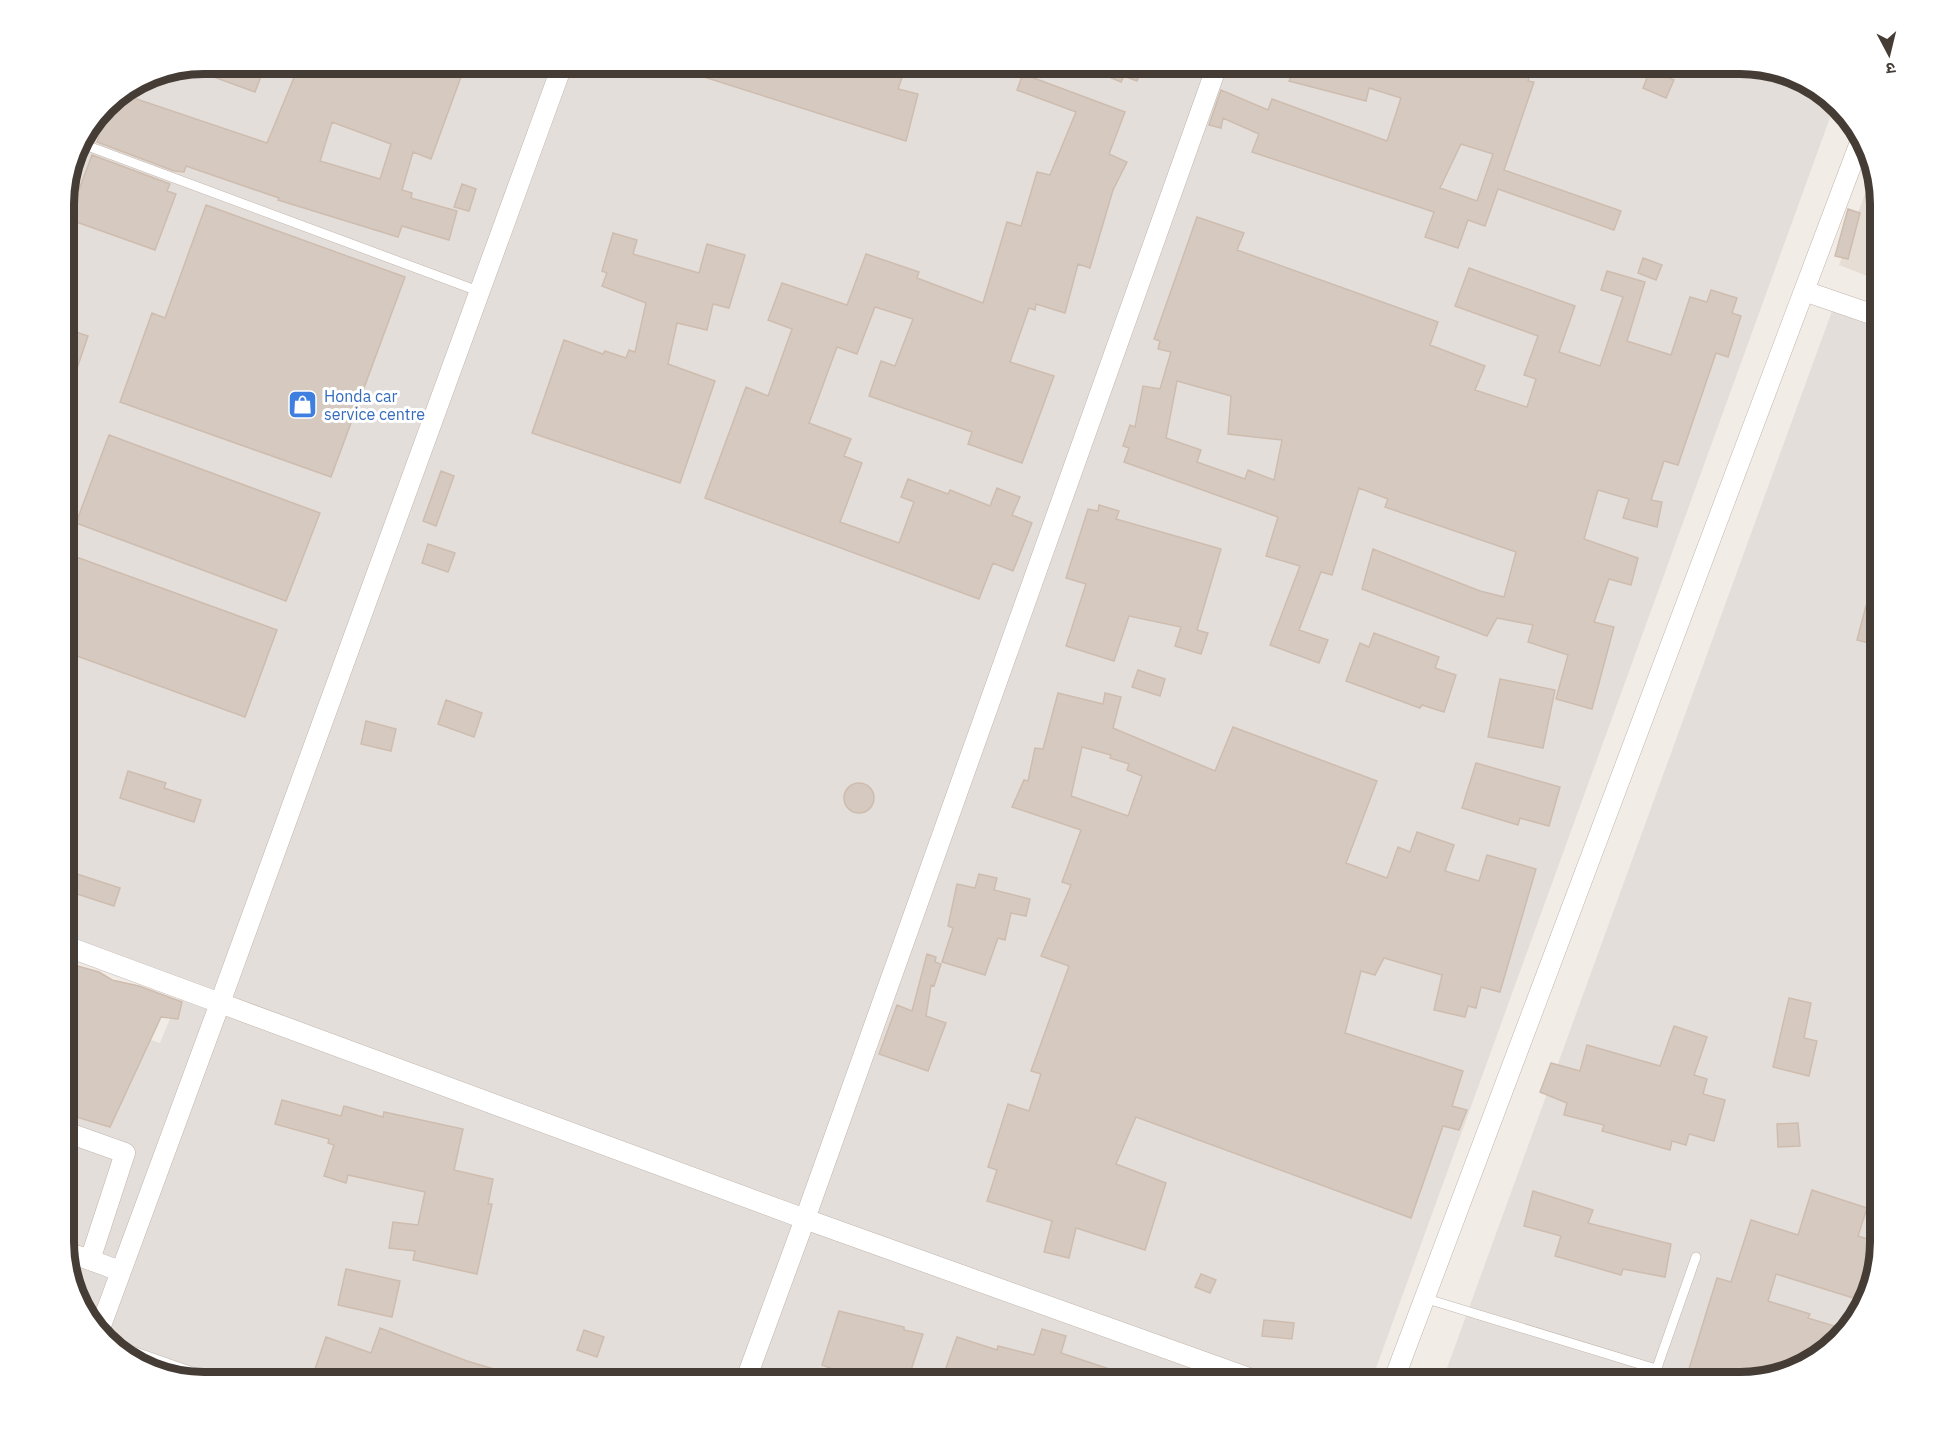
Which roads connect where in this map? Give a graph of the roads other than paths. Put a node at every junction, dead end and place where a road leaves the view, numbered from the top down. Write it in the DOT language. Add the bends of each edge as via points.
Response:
graph roads {
  1 [pos="559,74"];
  2 [pos="1214,74"];
  3 [pos="87,146"];
  4 [pos="1857,149"];
  5 [pos="478,291"];
  6 [pos="1804,291"];
  7 [pos="1870,314"];
  8 [pos="74,949"];
  9 [pos="220,1003"];
  10 [pos="74,1135"];
  11 [pos="806,1219"];
  12 [pos="75,1255"];
  13 [pos="1696,1257"];
  14 [pos="90,1260"];
  15 [pos="120,1271"];
  16 [pos="1424,1298"];
  17 [pos="102,1322"];
  18 [pos="133,1351"];
  19 [pos="1656,1369"];
  20 [pos="187,1370"];
  21 [pos="748,1372"];
  22 [pos="1232,1372"];
  23 [pos="1397,1372"];
  24 [pos="1655,1372"];
  1 -- 5 [label="street"];
  2 -- 11 [label="street"];
  3 -- 5 [label="lane"];
  4 -- 6 [label="street"];
  5 -- 9 [label="street"];
  6 -- 7 [label="street"];
  6 -- 16 [label="street"];
  8 -- 9 [label="street"];
  9 -- 11 [label="street"];
  9 -- 15 [label="street"];
  10 -- 14 [label="street" via="125,1153"];
  11 -- 21 [label="street"];
  11 -- 22 [label="street"];
  12 -- 14 [label="street"];
  13 -- 19 [label="lane"];
  14 -- 15 [label="street"];
  15 -- 17 [label="street"];
  16 -- 19 [label="lane"];
  16 -- 23 [label="street"];
  18 -- 20 [label="lane"];
  19 -- 24 [label="lane"];
}
